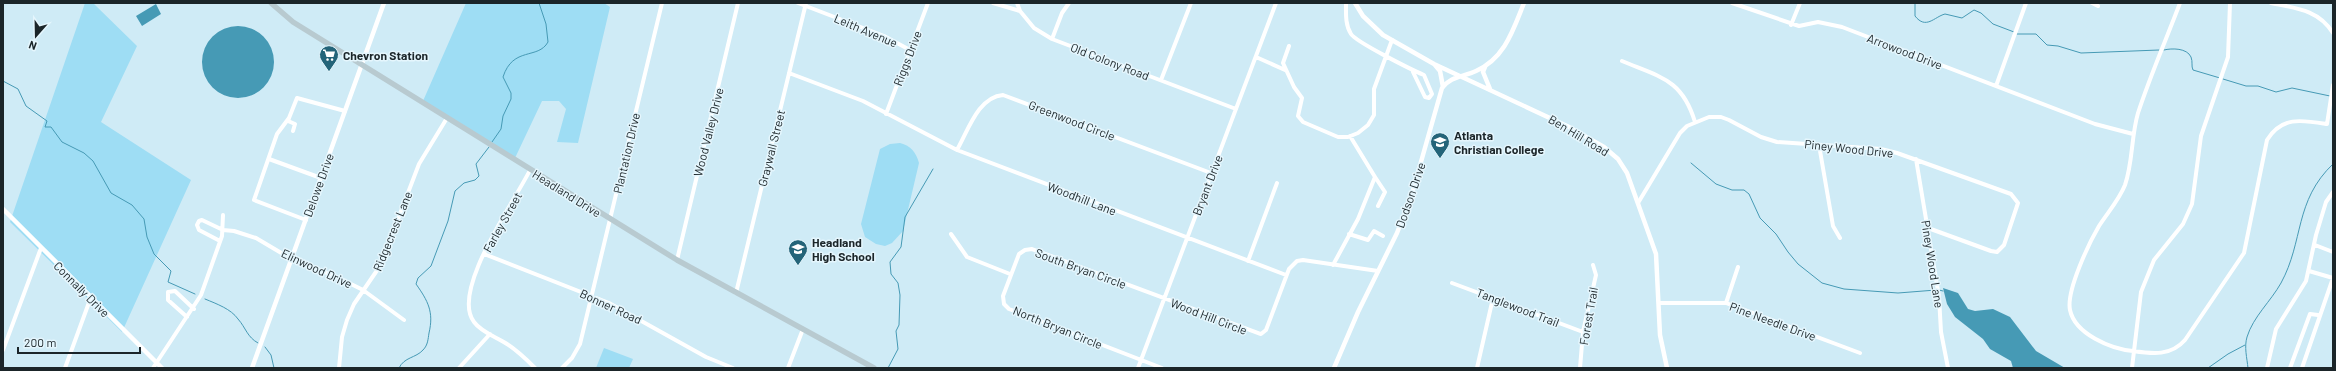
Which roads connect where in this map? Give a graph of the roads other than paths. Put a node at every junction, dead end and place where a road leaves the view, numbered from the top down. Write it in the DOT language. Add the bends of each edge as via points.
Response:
graph roads {
  1 [pos="271,3"];
  2 [pos="384,3"];
  3 [pos="662,3"];
  4 [pos="738,3"];
  5 [pos="798,3"];
  6 [pos="928,3"];
  7 [pos="993,3"];
  8 [pos="1017,3"];
  9 [pos="1069,3"];
  10 [pos="1191,3"];
  11 [pos="1276,3"];
  12 [pos="1346,3"];
  13 [pos="1355,3"];
  14 [pos="1524,3"];
  15 [pos="1732,3"];
  16 [pos="1800,3"];
  17 [pos="2026,3"];
  18 [pos="2092,3"];
  19 [pos="2180,3"];
  20 [pos="2230,3"];
  21 [pos="2271,3"];
  22 [pos="806,4"];
  23 [pos="1740,4"];
  24 [pos="2098,6"];
  25 [pos="1020,11"];
  26 [pos="1792,24"];
  27 [pos="2333,33"];
  28 [pos="1052,39"];
  29 [pos="1392,40"];
  30 [pos="1289,46"];
  31 [pos="910,50"];
  32 [pos="1386,56"];
  33 [pos="1256,57"];
  34 [pos="1622,61"];
  35 [pos="1434,64"];
  36 [pos="362,65"];
  37 [pos="1485,66"];
  38 [pos="1285,70"];
  39 [pos="1413,72"];
  40 [pos="789,73"];
  41 [pos="1463,76"];
  42 [pos="1161,80"];
  43 [pos="2333,85"];
  44 [pos="1443,86"];
  45 [pos="1996,86"];
  46 [pos="1490,89"];
  47 [pos="1236,109"];
  48 [pos="345,112"];
  49 [pos="886,114"];
  50 [pos="289,118"];
  51 [pos="447,118"];
  52 [pos="1695,122"];
  53 [pos="293,131"];
  54 [pos="2133,134"];
  55 [pos="1350,136"];
  56 [pos="1819,145"];
  57 [pos="957,150"];
  58 [pos="269,159"];
  59 [pos="1916,159"];
  60 [pos="530,170"];
  61 [pos="1211,173"];
  62 [pos="1375,177"];
  63 [pos="321,178"];
  64 [pos="1278,183"];
  65 [pos="2333,192"];
  66 [pos="1638,203"];
  67 [pos="1378,206"];
  68 [pos="3,209"];
  69 [pos="223,215"];
  70 [pos="306,220"];
  71 [pos="610,220"];
  72 [pos="1928,228"];
  73 [pos="223,230"];
  74 [pos="951,234"];
  75 [pos="1349,234"];
  76 [pos="1383,236"];
  77 [pos="1187,238"];
  78 [pos="1840,238"];
  79 [pos="220,241"];
  80 [pos="2315,245"];
  81 [pos="41,248"];
  82 [pos="2333,252"];
  83 [pos="484,254"];
  84 [pos="292,258"];
  85 [pos="677,260"];
  86 [pos="1248,261"];
  87 [pos="1333,265"];
  88 [pos="1593,265"];
  89 [pos="1738,268"];
  90 [pos="2309,271"];
  91 [pos="1378,272"];
  92 [pos="1010,274"];
  93 [pos="1286,275"];
  94 [pos="1452,283"];
  95 [pos="363,290"];
  96 [pos="736,293"];
  97 [pos="592,295"];
  98 [pos="91,298"];
  99 [pos="1493,298"];
  100 [pos="1164,299"];
  101 [pos="1659,303"];
  102 [pos="1726,303"];
  103 [pos="194,309"];
  104 [pos="2318,315"];
  105 [pos="187,317"];
  106 [pos="404,320"];
  107 [pos="803,329"];
  108 [pos="1583,332"];
  109 [pos="490,334"];
  110 [pos="3,350"];
  111 [pos="2133,352"];
  112 [pos="1860,353"];
  113 [pos="1141,360"];
  114 [pos="156,362"];
  115 [pos="65,368"];
  116 [pos="153,368"];
  117 [pos="162,368"];
  118 [pos="252,368"];
  119 [pos="339,368"];
  120 [pos="459,368"];
  121 [pos="535,368"];
  122 [pos="562,368"];
  123 [pos="733,368"];
  124 [pos="788,368"];
  125 [pos="874,368"];
  126 [pos="1138,368"];
  127 [pos="1162,368"];
  128 [pos="1334,368"];
  129 [pos="1477,368"];
  130 [pos="1580,368"];
  131 [pos="1667,368"];
  132 [pos="1948,368"];
  133 [pos="2132,368"];
  134 [pos="2268,368"];
  135 [pos="2290,368"];
  136 [pos="2302,368"];
  1 -- 36 [label="main road, Headland Drive" via="293,22"];
  2 -- 36 [label="street, Delowe Drive"];
  3 -- 71 [label="street, Plantation Drive"];
  4 -- 85 [label="street, Wood Valley Drive"];
  5 -- 22 [label="street, Leith Avenue"];
  6 -- 31 [label="street, Riggs Drive"];
  7 -- 25 [label="street"];
  8 -- 25 [label="street, Old Colony Road"];
  9 -- 28 [label="street" via="1062,13"];
  10 -- 42 [label="street"];
  11 -- 33 [label="street, Bryant Drive"];
  12 -- 32 [label="street" via="1346,23 1350,33 1355,39"];
  13 -- 29 [label="street, Ben Hill Road" via="1372,26"];
  14 -- 37 [label="street" via="1503,51"];
  15 -- 23 [label="street, Arrowood Drive"];
  16 -- 26 [label="street"];
  17 -- 45 [label="street"];
  18 -- 24 [label="street"];
  19 -- 54 [label="street" via="2138,112"];
  20 -- 111 [label="street" via="2228,57 2201,136 2192,204 2183,224 2160,251 2150,268 2138,302"];
  21 -- 27 [label="street" via="2313,13"];
  22 -- 31 [label="street, Leith Avenue" via="884,36"];
  22 -- 40 [label="street, Graywall Street"];
  23 -- 26 [label="street, Arrowood Drive"];
  25 -- 28 [label="street, Old Colony Road" via="1034,28"];
  26 -- 45 [label="street, Arrowood Drive" via="1799,26 1818,22 1830,23"];
  28 -- 42 [label="street, Old Colony Road"];
  29 -- 32 [label="street"];
  29 -- 35 [label="street, Ben Hill Road"];
  30 -- 38 [label="street" via="1283,63"];
  31 -- 49 [label="street, Riggs Drive"];
  32 -- 39 [label="street"];
  32 -- 55 [label="street" via="1374,89 1374,115 1368,125"];
  33 -- 38 [label="street"];
  33 -- 47 [label="street, Bryant Drive"];
  34 -- 52 [label="street" via="1675,85 1688,101"];
  35 -- 41 [label="street, Ben Hill Road"];
  35 -- 44 [label="street" via="1440,71"];
  36 -- 48 [label="street, Delowe Drive"];
  36 -- 51 [label="main road, Headland Drive"];
  37 -- 41 [label="street"];
  37 -- 46 [label="street" via="1483,72"];
  38 -- 55 [label="street" via="1302,98 1298,116 1303,122 1338,137"];
  39 -- 39 [label="street" via="1425,97 1429,98 1432,94 1424,75"];
  40 -- 49 [label="street, Woodhill Lane" via="863,101"];
  40 -- 96 [label="street, Graywall Street"];
  41 -- 44 [label="street" via="1449,80"];
  41 -- 46 [label="street, Ben Hill Road"];
  42 -- 47 [label="street, Old Colony Road"];
  43 -- 111 [label="street" via="2327,124 2302,120 2286,122 2276,128 2267,140 2244,253 2185,340 2173,350 2163,353"];
  44 -- 91 [label="street, Dodson Drive" via="1411,198"];
  45 -- 54 [label="street, Arrowood Drive"];
  46 -- 66 [label="street, Ben Hill Road" via="1541,112 1604,147 1624,166"];
  47 -- 61 [label="street, Bryant Drive"];
  48 -- 50 [label="street" via="297,98"];
  48 -- 63 [label="street, Delowe Drive"];
  49 -- 57 [label="street, Woodhill Lane"];
  50 -- 53 [label="street" via="288,121 295,124"];
  50 -- 58 [label="street" via="281,127"];
  51 -- 60 [label="main road, Headland Drive"];
  51 -- 95 [label="street, Ridgecrest Lane" via="419,164 380,266"];
  52 -- 56 [label="street, Piney Wood Drive" via="1709,117 1721,117 1769,140"];
  52 -- 66 [label="street, Piney Wood Drive" via="1680,133"];
  54 -- 111 [label="street" via="2125,185 2092,239 2069,303 2075,321 2095,339 2113,348"];
  55 -- 62 [label="street"];
  56 -- 59 [label="street, Piney Wood Drive" via="1881,149"];
  56 -- 78 [label="street" via="1833,226"];
  57 -- 61 [label="street, Greenwood Circle" via="983,104 992,97 1003,95"];
  57 -- 77 [label="street, Woodhill Lane"];
  58 -- 63 [label="street"];
  58 -- 70 [label="street" via="254,200"];
  59 -- 72 [label="street, Piney Wood Lane"];
  59 -- 72 [label="street, Piney Wood Drive" via="2011,194 2018,203 2004,245 1997,252"];
  60 -- 71 [label="main road, Headland Drive"];
  60 -- 83 [label="street, Farley Street"];
  61 -- 77 [label="street, Bryant Drive"];
  62 -- 67 [label="street" via="1385,192"];
  62 -- 75 [label="street"];
  63 -- 70 [label="street, Delowe Drive"];
  64 -- 86 [label="street"];
  65 -- 80 [label="street" via="2326,202"];
  66 -- 101 [label="street, Ben Hill Road" via="1656,254"];
  68 -- 81 [label="street, Connally Drive"];
  69 -- 73 [label="street"];
  70 -- 84 [label="street, Delowe Drive"];
  71 -- 85 [label="main road, Headland Drive"];
  71 -- 97 [label="street, Plantation Drive"];
  72 -- 132 [label="street, Piney Wood Lane"];
  73 -- 79 [label="street"];
  73 -- 79 [label="street, Elinwood Drive" via="202,220 197,223 199,230"];
  73 -- 84 [label="street, Elinwood Drive" via="256,238"];
  74 -- 92 [label="street" via="967,257"];
  75 -- 76 [label="street" via="1368,240 1374,231"];
  75 -- 87 [label="street"];
  77 -- 86 [label="street, Woodhill Lane"];
  77 -- 100 [label="street, Bryant Drive"];
  79 -- 103 [label="street"];
  80 -- 82 [label="street"];
  80 -- 90 [label="street"];
  81 -- 98 [label="street, Connally Drive"];
  81 -- 110 [label="street"];
  83 -- 97 [label="street, Bonner Road"];
  83 -- 109 [label="street, Farley Street" via="468,300 469,314 474,322"];
  84 -- 95 [label="street, Elinwood Drive"];
  84 -- 118 [label="street, Delowe Drive"];
  85 -- 96 [label="main road, Headland Drive"];
  86 -- 93 [label="street, Woodhill Lane"];
  87 -- 91 [label="street"];
  87 -- 93 [label="street" via="1297,261"];
  88 -- 108 [label="street, Forest Trail" via="1596,275"];
  89 -- 102 [label="street"];
  90 -- 104 [label="street" via="2333,278"];
  90 -- 134 [label="street" via="2298,296 2276,329"];
  91 -- 128 [label="street, Dodson Drive"];
  92 -- 100 [label="street, South Bryan Circle" via="1019,254 1032,249"];
  92 -- 113 [label="street, North Bryan Circle" via="1003,296 1004,304 1009,309"];
  93 -- 100 [label="street, Wood Hill Circle" via="1266,330 1261,334"];
  94 -- 99 [label="street, Tanglewood Trail"];
  95 -- 106 [label="street, Elinwood Drive"];
  95 -- 119 [label="street, Ridgecrest Lane" via="342,337"];
  96 -- 107 [label="main road, Headland Drive"];
  97 -- 122 [label="street, Plantation Drive" via="577,351"];
  97 -- 123 [label="street, Bonner Road" via="706,357"];
  98 -- 114 [label="street, Connally Drive"];
  98 -- 115 [label="street"];
  99 -- 108 [label="street, Tanglewood Trail"];
  99 -- 129 [label="street"];
  100 -- 113 [label="street, Bryant Drive"];
  101 -- 102 [label="street, Pine Needle Drive"];
  101 -- 131 [label="street, Ben Hill Road" via="1660,335"];
  102 -- 112 [label="street, Pine Needle Drive"];
  103 -- 105 [label="street"];
  103 -- 105 [label="street" via="174,291 168,292 168,300"];
  104 -- 135 [label="street" via="2310,314"];
  104 -- 136 [label="street" via="2320,318"];
  105 -- 114 [label="street"];
  107 -- 124 [label="street"];
  107 -- 125 [label="main road, Headland Drive"];
  108 -- 130 [label="street, Forest Trail"];
  109 -- 120 [label="street"];
  109 -- 121 [label="street, Farley Street" via="518,351"];
  111 -- 133 [label="street"];
  113 -- 126 [label="street, Bryant Drive"];
  113 -- 127 [label="street, North Bryan Circle"];
  114 -- 116 [label="street"];
  114 -- 117 [label="street, Connally Drive"];
}
